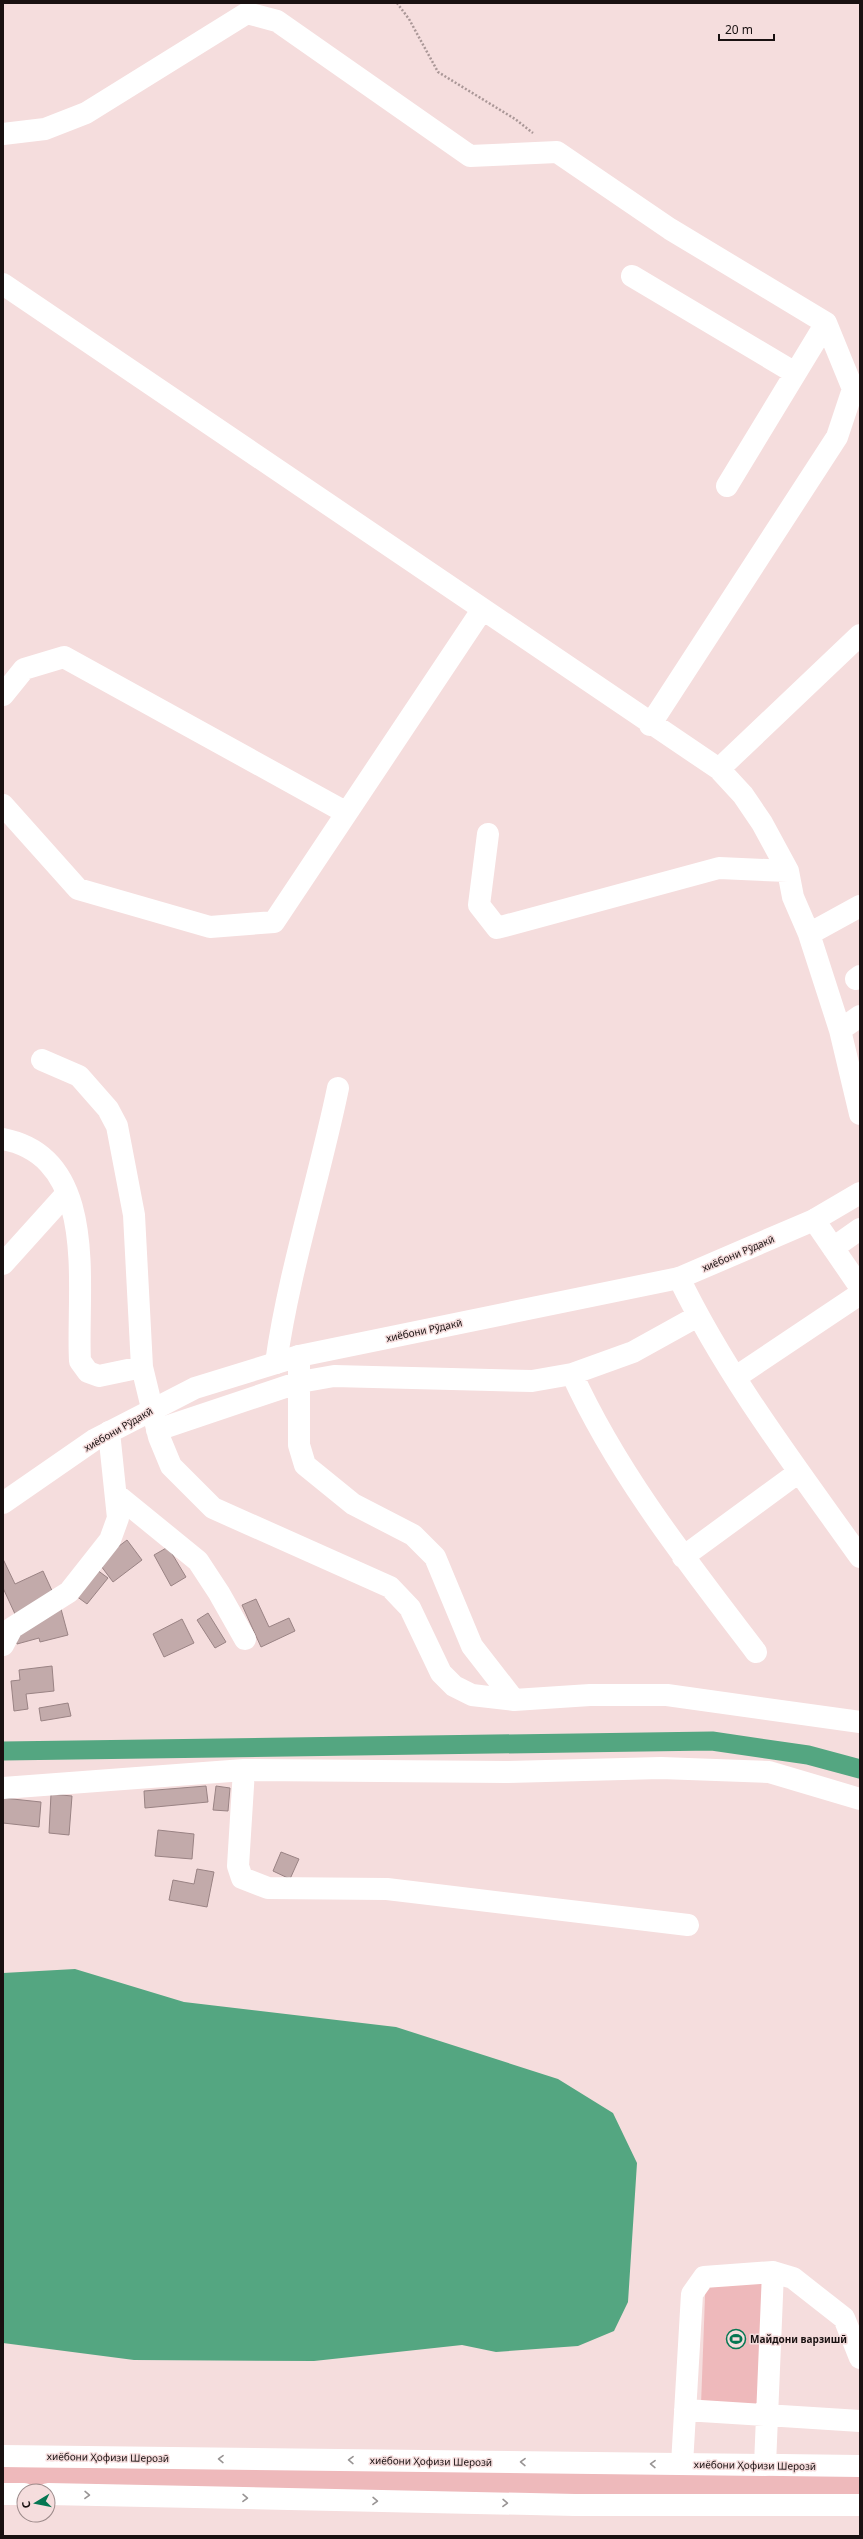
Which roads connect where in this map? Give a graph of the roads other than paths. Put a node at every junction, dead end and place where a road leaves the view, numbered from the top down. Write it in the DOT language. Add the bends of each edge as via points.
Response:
graph roads {
  1 [pos="3,134"];
  2 [pos="632,276"];
  3 [pos="3,284"];
  4 [pos="826,323"];
  5 [pos="795,373"];
  6 [pos="727,486"];
  7 [pos="482,610"];
  8 [pos="860,635"];
  9 [pos="13,669"];
  10 [pos="3,695"];
  11 [pos="650,725"];
  12 [pos="718,770"];
  13 [pos="3,805"];
  14 [pos="345,812"];
  15 [pos="488,834"];
  16 [pos="788,871"];
  17 [pos="860,906"];
  18 [pos="809,934"];
  19 [pos="860,1016"];
  20 [pos="840,1030"];
  21 [pos="42,1060"];
  22 [pos="338,1088"];
  23 [pos="860,1114"];
  24 [pos="3,1140"];
  25 [pos="67,1193"];
  26 [pos="860,1193"];
  27 [pos="814,1220"];
  28 [pos="860,1228"];
  29 [pos="833,1248"];
  30 [pos="3,1264"];
  31 [pos="679,1278"];
  32 [pos="860,1287"];
  33 [pos="860,1294"];
  34 [pos="698,1316"];
  35 [pos="299,1356"];
  36 [pos="276,1363"];
  37 [pos="142,1367"];
  38 [pos="572,1374"];
  39 [pos="736,1377"];
  40 [pos="300,1382"];
  41 [pos="153,1408"];
  42 [pos="157,1430"];
  43 [pos="109,1432"];
  44 [pos="799,1472"];
  45 [pos="117,1495"];
  46 [pos="3,1503"];
  47 [pos="683,1557"];
  48 [pos="860,1557"];
  49 [pos="244,1639"];
  50 [pos="3,1645"];
  51 [pos="756,1652"];
  52 [pos="514,1700"];
  53 [pos="860,1722"];
  54 [pos="244,1770"];
  55 [pos="3,1788"];
  56 [pos="860,1799"];
  57 [pos="688,1925"];
  58 [pos="773,2272"];
  59 [pos="860,2358"];
  60 [pos="685,2410"];
  61 [pos="768,2416"];
  62 [pos="860,2421"];
  63 [pos="3,2456"];
  64 [pos="682,2464"];
  65 [pos="765,2465"];
  66 [pos="860,2466"];
  67 [pos="3,2494"];
  68 [pos="16,2494"];
  69 [pos="56,2494"];
  70 [pos="860,2505"];
  1 -- 4 [label="main road" via="45,130 86,113 246,13 277,21 470,156 557,152 670,230"];
  2 -- 5 [label="main road"];
  3 -- 7 [label="main road"];
  4 -- 5 [label="main road"];
  4 -- 11 [label="main road" via="853,389 837,437"];
  5 -- 6 [label="main road"];
  7 -- 11 [label="main road"];
  7 -- 14 [label="main road"];
  8 -- 12 [label="main road"];
  9 -- 10 [label="main road"];
  9 -- 14 [label="main road" via="64,657"];
  11 -- 12 [label="main road"];
  12 -- 16 [label="main road" via="747,800"];
  13 -- 14 [label="main road" via="78,889 210,927 274,922"];
  15 -- 16 [label="main road" via="479,905 497,928 719,868"];
  16 -- 18 [label="main road" via="792,897"];
  17 -- 18 [label="main road"];
  18 -- 20 [label="main road"];
  19 -- 20 [label="main road"];
  20 -- 23 [label="main road"];
  21 -- 37 [label="main road" via="78,1076 108,1109 117,1126 134,1215"];
  22 -- 36 [label="main road" via="324,1157 283,1314"];
  24 -- 25 [label="main road" via="33,1149 49,1164"];
  25 -- 30 [label="main road"];
  25 -- 37 [label="main road" via="76,1216 80,1241 80,1361 88,1372 99,1376"];
  26 -- 27 [label="main road, хиёбони Рӯдакӣ"];
  27 -- 29 [label="main road"];
  27 -- 31 [label="main road, хиёбони Рӯдакӣ"];
  28 -- 29 [label="main road"];
  29 -- 32 [label="main road"];
  31 -- 34 [label="main road"];
  31 -- 35 [label="main road, хиёбони Рӯдакӣ"];
  33 -- 39 [label="main road"];
  34 -- 38 [label="main road" via="633,1352"];
  34 -- 39 [label="main road"];
  35 -- 36 [label="main road, хиёбони Рӯдакӣ"];
  35 -- 40 [label="main road"];
  36 -- 41 [label="main road, хиёбони Рӯдакӣ" via="196,1388"];
  37 -- 41 [label="main road"];
  38 -- 40 [label="main road" via="532,1380 334,1376"];
  38 -- 47 [label="main road" via="589,1412"];
  39 -- 44 [label="main road"];
  40 -- 42 [label="main road"];
  40 -- 52 [label="main road" via="299,1445 305,1465 353,1504 413,1535 435,1557 472,1646"];
  41 -- 42 [label="main road"];
  41 -- 43 [label="main road, хиёбони Рӯдакӣ"];
  42 -- 52 [label="main road" via="171,1466 213,1508 390,1588 410,1608 441,1672 454,1686 472,1694"];
  43 -- 45 [label="main road" via="110,1459"];
  43 -- 46 [label="main road, хиёбони Рӯдакӣ"];
  44 -- 47 [label="main road"];
  44 -- 48 [label="main road"];
  45 -- 49 [label="main road" via="198,1561"];
  45 -- 50 [label="main road" via="118,1518 110,1540 69,1592 12,1628"];
  47 -- 51 [label="main road"];
  52 -- 53 [label="main road" via="590,1695 667,1695"];
  54 -- 55 [label="main road"];
  54 -- 56 [label="main road" via="506,1772 661,1768 770,1772"];
  54 -- 57 [label="main road" via="238,1866 242,1878 252,1883 268,1888 387,1889"];
  58 -- 59 [label="main road" via="793,2278 844,2318"];
  58 -- 60 [label="main road" via="704,2276 692,2294"];
  58 -- 61 [label="main road"];
  60 -- 61 [label="main road"];
  60 -- 64 [label="main road"];
  61 -- 62 [label="main road"];
  61 -- 65 [label="main road"];
  64 -- 63 [label="main road, хиёбони Ҳофизи Шерозӣ, one-way"];
  64 -- 65 [label="main road, хиёбони Ҳофизи Шерозӣ"];
  65 -- 66 [label="main road, хиёбони Ҳофизи Шерозӣ"];
  67 -- 68 [label="main road"];
  69 -- 70 [label="main road, one-way" via="575,2505"];
}
